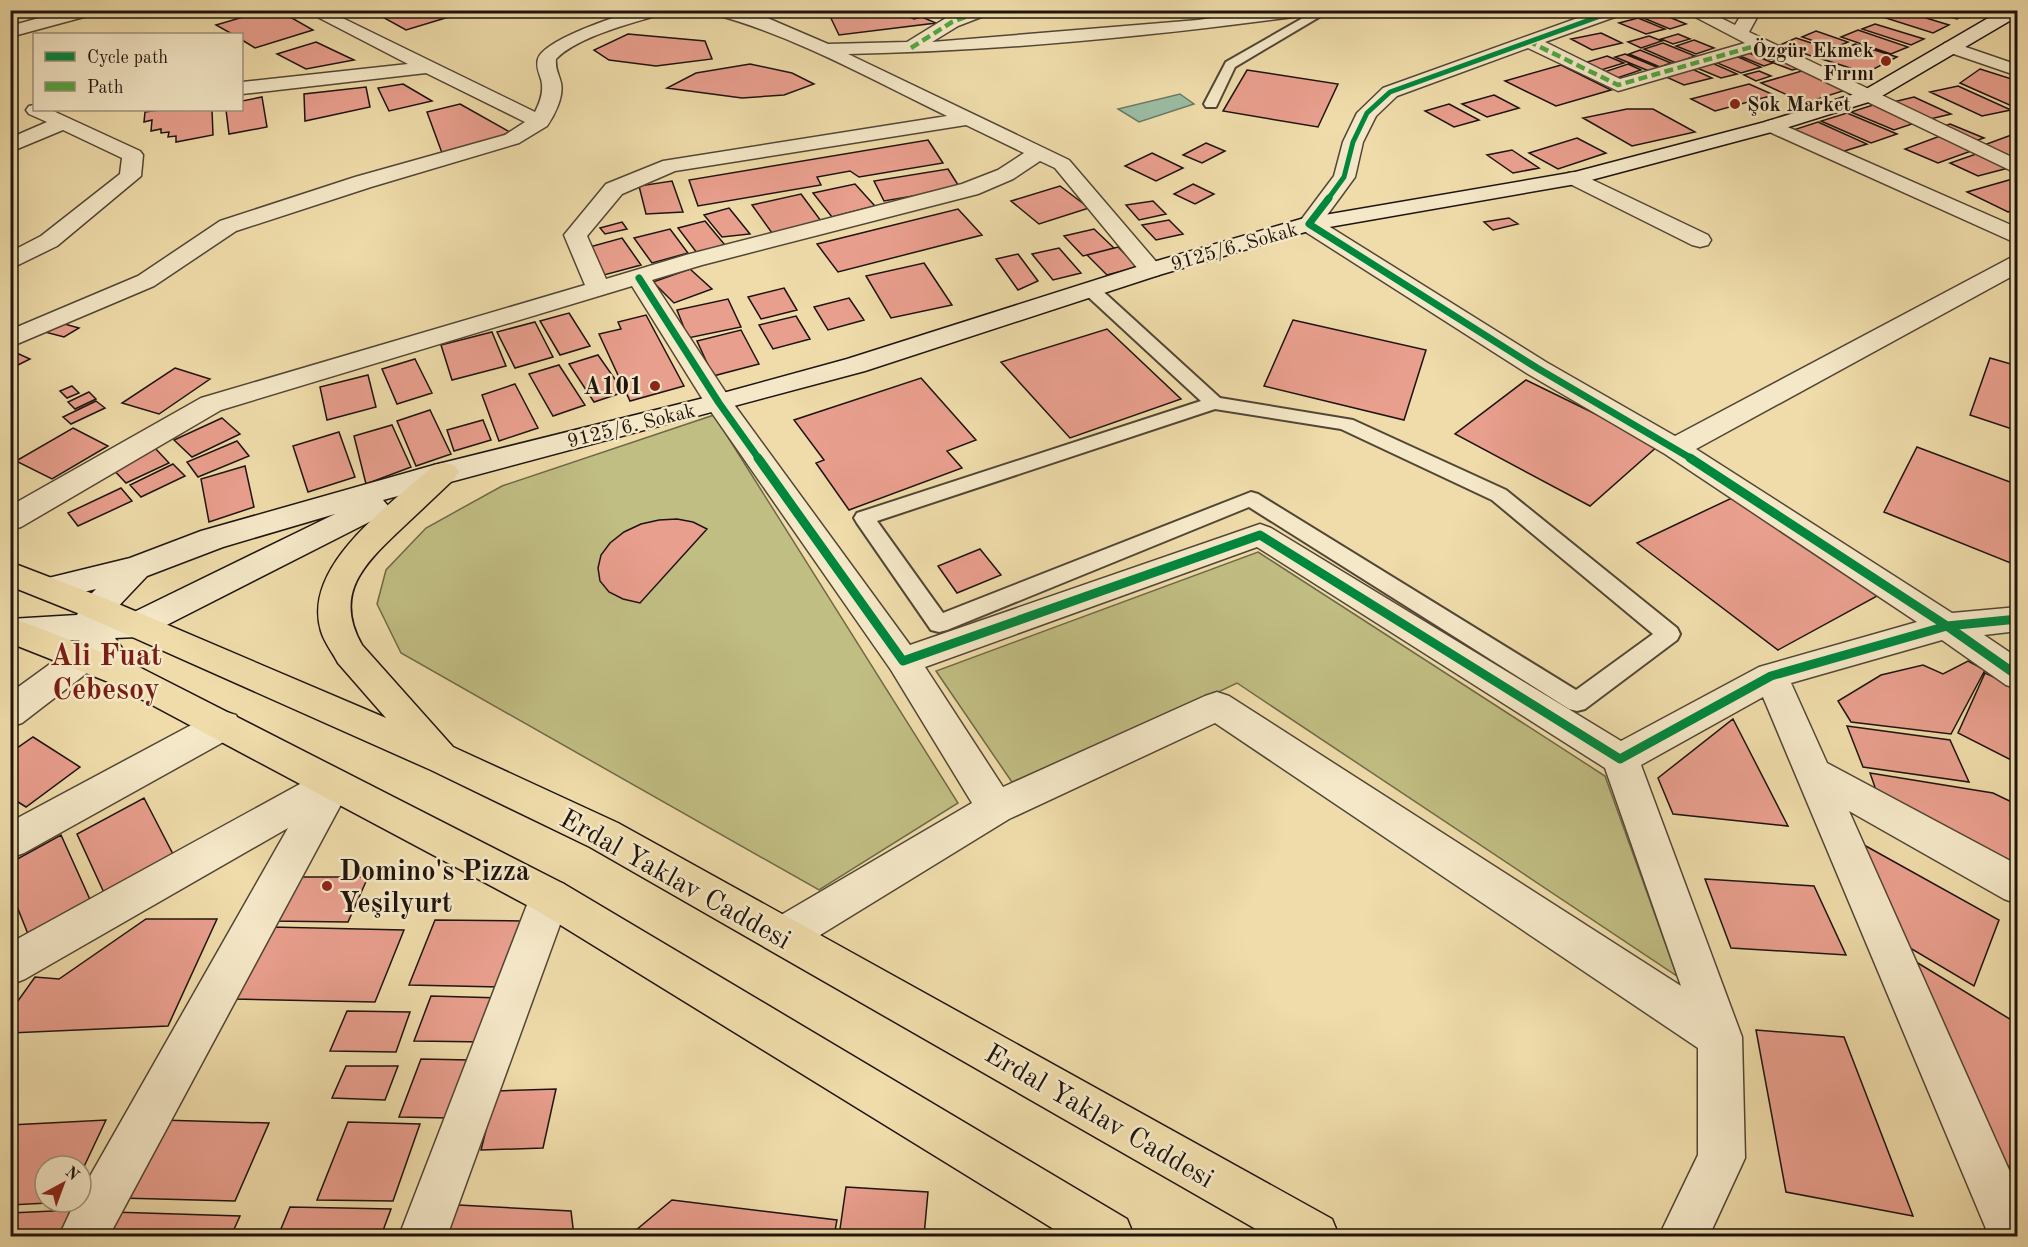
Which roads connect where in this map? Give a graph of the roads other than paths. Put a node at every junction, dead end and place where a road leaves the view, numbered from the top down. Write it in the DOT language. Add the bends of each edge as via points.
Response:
graph roads {
  1 [pos="89,10"];
  2 [pos="312,10"];
  3 [pos="655,10"];
  4 [pos="983,10"];
  5 [pos="1308,10"];
  6 [pos="1326,10"];
  7 [pos="1617,10"];
  8 [pos="1690,10"];
  9 [pos="1753,10"];
  10 [pos="2015,10"];
  11 [pos="724,11"];
  12 [pos="10,32"];
  13 [pos="1739,34"];
  14 [pos="1528,41"];
  15 [pos="1762,44"];
  16 [pos="911,48"];
  17 [pos="1951,48"];
  18 [pos="824,49"];
  19 [pos="430,68"];
  20 [pos="2018,71"];
  21 [pos="243,88"];
  22 [pos="1868,96"];
  23 [pos="15,100"];
  24 [pos="1211,104"];
  25 [pos="33,107"];
  26 [pos="45,112"];
  27 [pos="968,119"];
  28 [pos="540,122"];
  29 [pos="1772,126"];
  30 [pos="10,146"];
  31 [pos="1037,153"];
  32 [pos="2018,168"];
  33 [pos="1576,178"];
  34 [pos="1309,224"];
  35 [pos="2018,237"];
  36 [pos="1700,240"];
  37 [pos="10,262"];
  38 [pos="2018,263"];
  39 [pos="1151,270"];
  40 [pos="639,278"];
  41 [pos="598,288"];
  42 [pos="1090,289"];
  43 [pos="10,339"];
  44 [pos="719,403"];
  45 [pos="1214,403"];
  46 [pos="1676,448"];
  47 [pos="444,472"];
  48 [pos="10,520"];
  49 [pos="136,568"];
  50 [pos="10,573"];
  51 [pos="51,588"];
  52 [pos="2018,619"];
  53 [pos="137,626"];
  54 [pos="1947,626"];
  55 [pos="12,629"];
  56 [pos="90,631"];
  57 [pos="903,661"];
  58 [pos="1771,676"];
  59 [pos="2018,676"];
  60 [pos="10,713"];
  61 [pos="223,725"];
  62 [pos="444,759"];
  63 [pos="1620,759"];
  64 [pos="1813,773"];
  65 [pos="333,784"];
  66 [pos="996,808"];
  67 [pos="10,841"];
  68 [pos="2018,886"];
  69 [pos="550,897"];
  70 [pos="784,936"];
  71 [pos="10,965"];
  72 [pos="1720,1037"];
  73 [pos="83,1236"];
  74 [pos="423,1236"];
  75 [pos="1110,1236"];
  76 [pos="1315,1236"];
  77 [pos="1684,1236"];
  78 [pos="2013,1236"];
  1 -- 12 [label="street"];
  2 -- 19 [label="street"];
  3 -- 28 [label="street" via="556,49 547,58 546,70 552,84"];
  4 -- 16 [label="street" via="952,22"];
  5 -- 16 [label="street" via="1198,25"];
  6 -- 24 [label="lane" via="1230,65"];
  7 -- 14 [label="street"];
  8 -- 13 [label="street"];
  9 -- 13 [label="street"];
  10 -- 17 [label="street, 9125/6. Sokak"];
  11 -- 18 [label="street" via="759,21"];
  13 -- 15 [label="street"];
  14 -- 15 [label="street" via="1618,85"];
  14 -- 34 [label="street" via="1390,92 1367,113 1353,142 1344,177"];
  15 -- 22 [label="street"];
  16 -- 18 [label="street"];
  17 -- 20 [label="street"];
  17 -- 22 [label="street, 9125/6. Sokak"];
  18 -- 27 [label="street"];
  19 -- 21 [label="street"];
  19 -- 28 [label="street"];
  22 -- 29 [label="street, 9125/6. Sokak"];
  22 -- 32 [label="street"];
  23 -- 25 [label="street"];
  26 -- 30 [label="street"];
  26 -- 37 [label="street" via="133,155 130,176 49,242"];
  27 -- 31 [label="street"];
  27 -- 41 [label="street" via="670,165 614,189 575,235"];
  28 -- 43 [label="street" via="512,139 228,226 146,280"];
  29 -- 33 [label="street, 9125/6. Sokak"];
  29 -- 35 [label="street"];
  31 -- 39 [label="street" via="1062,165"];
  31 -- 40 [label="street" via="998,180"];
  33 -- 34 [label="street, 9125/6. Sokak"];
  33 -- 36 [label="street"];
  34 -- 39 [label="street, 9125/6. Sokak"];
  34 -- 46 [label="street" via="1537,368"];
  38 -- 46 [label="street"];
  39 -- 42 [label="street, 9125/6. Sokak"];
  40 -- 41 [label="street"];
  40 -- 44 [label="street"];
  41 -- 48 [label="street" via="211,404"];
  42 -- 44 [label="street, 9125/6. Sokak" via="856,365"];
  42 -- 45 [label="lane"];
  44 -- 47 [label="street, 9125/6. Sokak"];
  44 -- 57 [label="street"];
  45 -- 45 [label="lane" via="1346,424 1499,495 1669,634 1577,702 1251,499 939,624 864,518"];
  46 -- 54 [label="street"];
  47 -- 49 [label="street, 9125/6. Sokak" via="212,539"];
  47 -- 53 [label="street, 9125/6. Sokak"];
  47 -- 62 [label="main road" via="361,549 343,572 335,594 336,630 350,654"];
  49 -- 51 [label="street, 9125/6. Sokak"];
  49 -- 56 [label="street, 9125/6. Sokak"];
  50 -- 51 [label="main road, Erdal Yaklav Caddesi"];
  51 -- 56 [label="main road, Erdal Yaklav Caddesi"];
  52 -- 54 [label="street"];
  53 -- 56 [label="main road, Erdal Yaklav Caddesi"];
  53 -- 62 [label="main road, Erdal Yaklav Caddesi"];
  54 -- 58 [label="street"];
  54 -- 59 [label="street"];
  55 -- 56 [label="main road, Erdal Yaklav Caddesi"];
  56 -- 60 [label="street, 9125/6. Sokak"];
  56 -- 61 [label="main road, Erdal Yaklav Caddesi" via="123,674"];
  57 -- 63 [label="street" via="1260,534"];
  57 -- 66 [label="street"];
  58 -- 63 [label="street"];
  58 -- 64 [label="street"];
  61 -- 65 [label="main road, Erdal Yaklav Caddesi"];
  61 -- 67 [label="street"];
  62 -- 70 [label="main road, Erdal Yaklav Caddesi" via="604,835"];
  63 -- 72 [label="street"];
  64 -- 68 [label="street"];
  64 -- 78 [label="street"];
  65 -- 69 [label="main road, Erdal Yaklav Caddesi"];
  65 -- 71 [label="street"];
  65 -- 73 [label="street"];
  66 -- 70 [label="street"];
  66 -- 72 [label="street" via="1217,706"];
  69 -- 74 [label="street"];
  69 -- 75 [label="main road, Erdal Yaklav Caddesi"];
  70 -- 76 [label="main road, Erdal Yaklav Caddesi"];
  72 -- 77 [label="street" via="1721,1158"];
}
